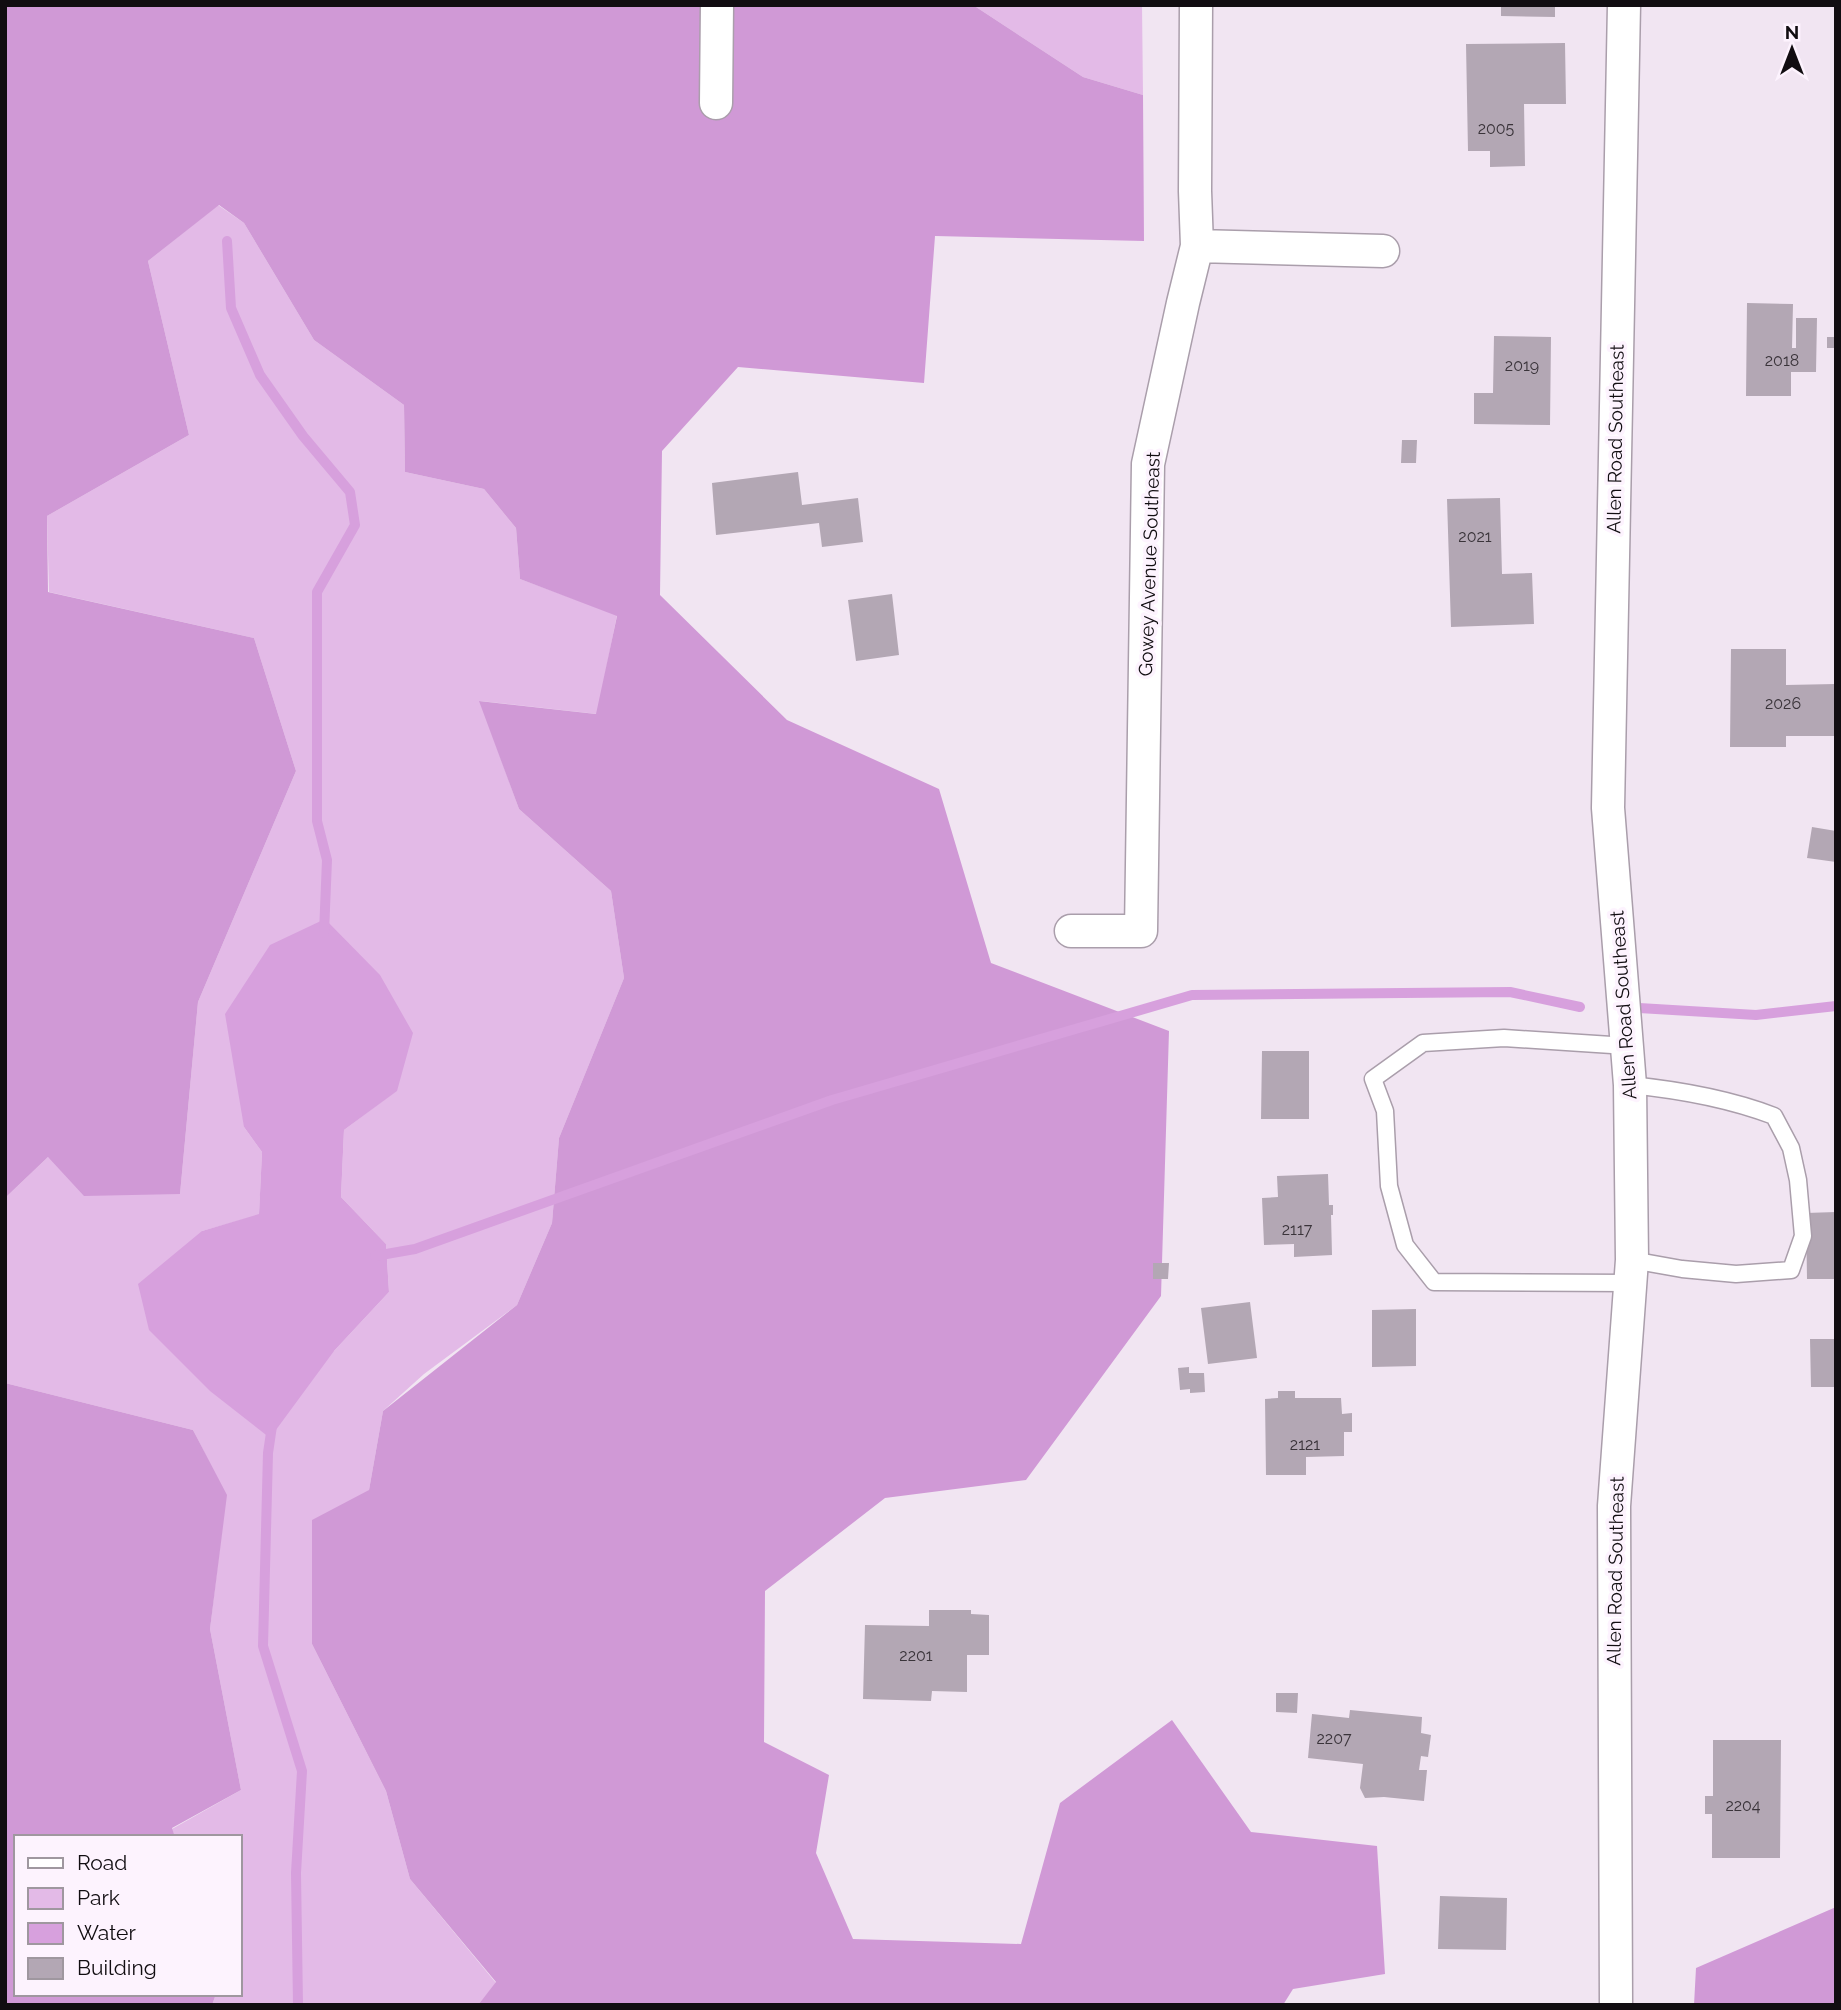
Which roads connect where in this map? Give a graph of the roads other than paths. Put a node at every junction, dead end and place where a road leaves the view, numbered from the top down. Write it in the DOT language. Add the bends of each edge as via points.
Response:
graph roads {
  1 [pos="717,5"];
  2 [pos="1196,5"];
  3 [pos="1623,5"];
  4 [pos="716,103"];
  5 [pos="1197,246"];
  6 [pos="1383,251"];
  7 [pos="1070,931"];
  8 [pos="1627,1046"];
  9 [pos="1630,1085"];
  10 [pos="1632,1271"];
  11 [pos="1616,2005"];
  1 -- 4 [label="street"];
  2 -- 5 [label="street, Gowey Avenue Southeast"];
  3 -- 8 [label="street, Allen Road Southeast" via="1608,808"];
  5 -- 6 [label="street"];
  5 -- 7 [label="street, Gowey Avenue Southeast" via="1148,464 1141,931"];
  8 -- 9 [label="street, Allen Road Southeast"];
  8 -- 10 [label="lane" via="1503,1038 1423,1043 1373,1079 1385,1111 1389,1186 1405,1245 1434,1282"];
  9 -- 10 [label="street, Allen Road Southeast"];
  9 -- 10 [label="lane" via="1742,1104 1774,1116 1791,1148 1803,1236 1791,1270 1737,1275 1682,1269"];
  10 -- 11 [label="street, Allen Road Southeast" via="1614,1506"];
}
